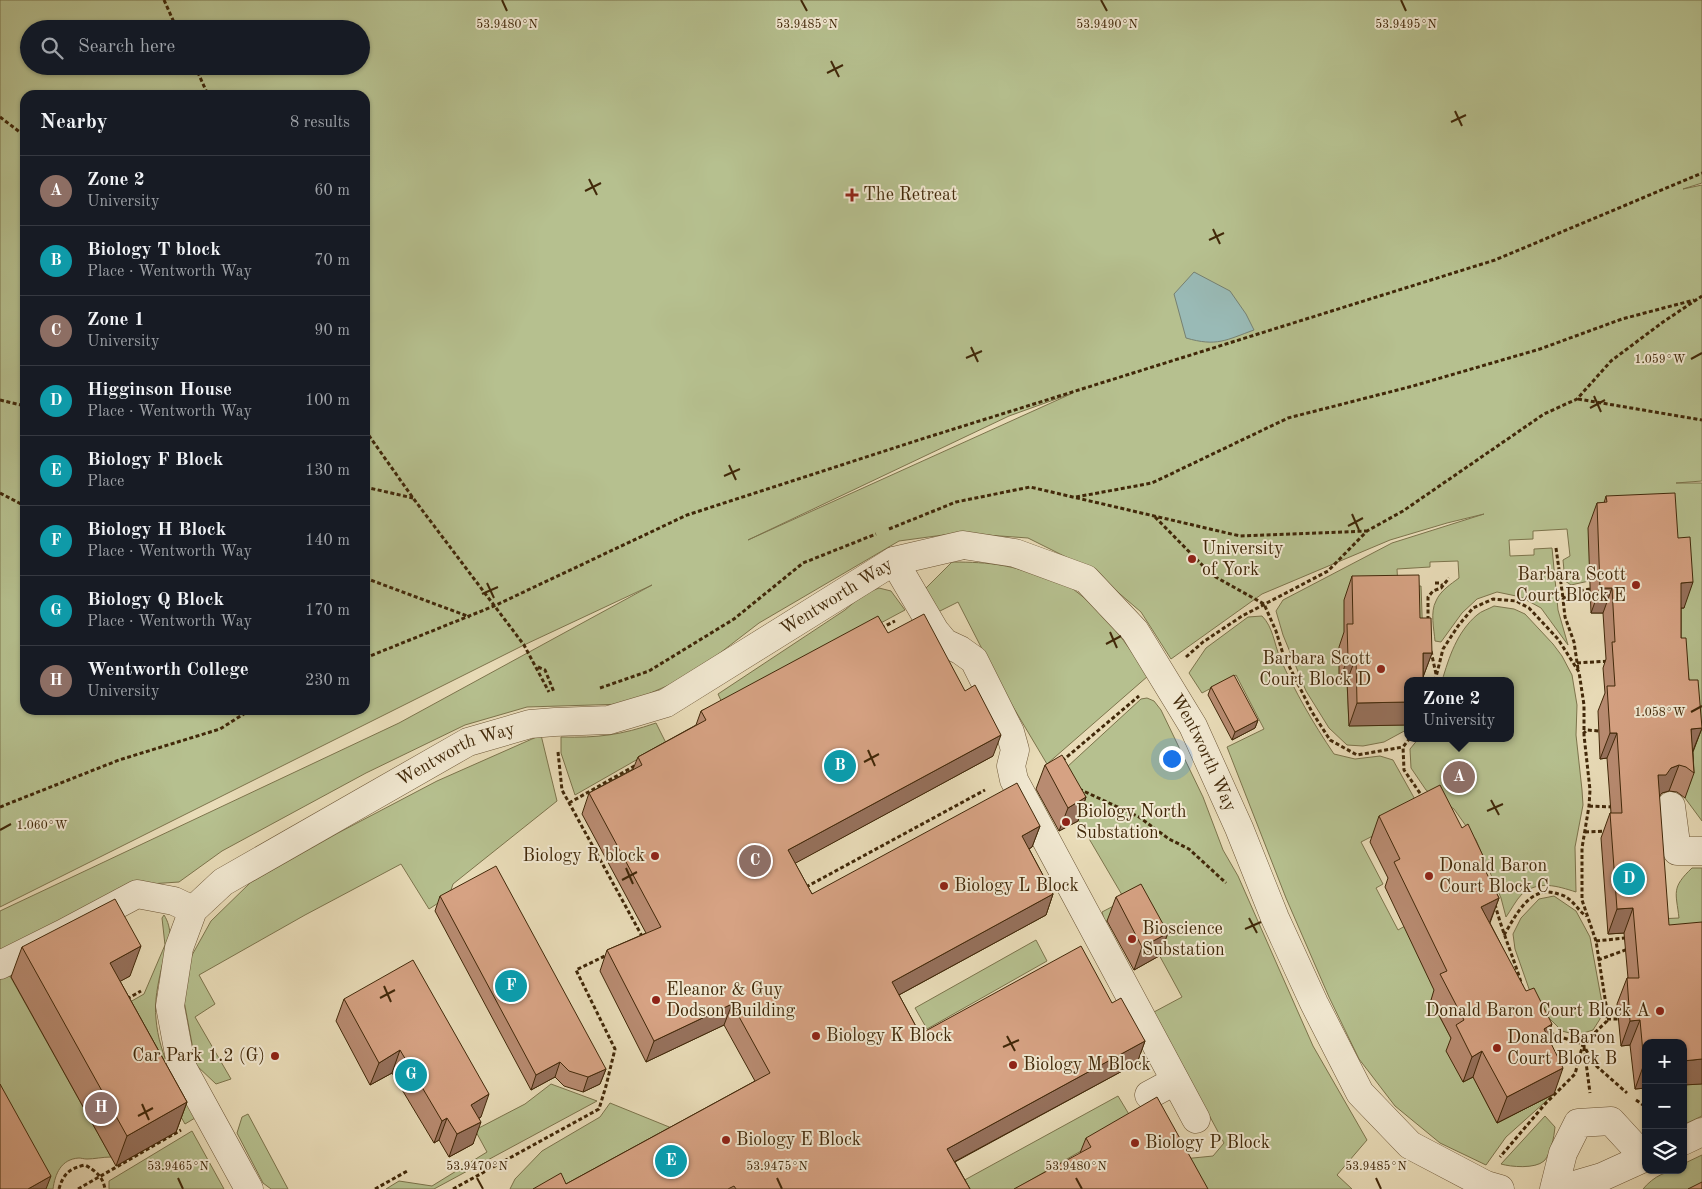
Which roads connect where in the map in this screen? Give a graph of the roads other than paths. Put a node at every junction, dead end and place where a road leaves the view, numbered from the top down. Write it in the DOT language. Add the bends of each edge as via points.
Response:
graph roads {
  1 [pos="894,560"];
  2 [pos="1671,806"];
  3 [pos="1702,851"];
  4 [pos="193,910"];
  5 [pos="0,965"];
  6 [pos="1175,1081"];
  7 [pos="1149,1095"];
  8 [pos="1196,1120"];
  9 [pos="1702,1132"];
  10 [pos="1687,1139"];
  11 [pos="1642,1154"];
  12 [pos="1642,1158"];
  13 [pos="1493,1187"];
  14 [pos="249,1189"];
  15 [pos="1554,1189"];
  16 [pos="1561,1189"];
  1 -- 4 [label="street, Wentworth Way" via="666,703 609,720 553,709 530,724 468,742 223,882"];
  1 -- 6 [label="street" via="935,631 945,642 974,660 1010,732 1015,750 1011,766 1014,780"];
  1 -- 13 [label="street, Wentworth Way" via="963,545 1015,553 1086,579 1136,631 1193,726 1275,918 1360,1094 1410,1145"];
  2 -- 3 [label="street" via="1677,851"];
  4 -- 5 [label="street" via="174,901 137,894"];
  4 -- 14 [label="street, Wentworth Way" via="179,948 170,1006 180,1065"];
  6 -- 7 [label="street"];
  6 -- 8 [label="street"];
  9 -- 10 [label="street"];
  11 -- 15 [label="street" via="1610,1121 1578,1123 1563,1153"];
  12 -- 16 [label="street" via="1602,1177"];
}
